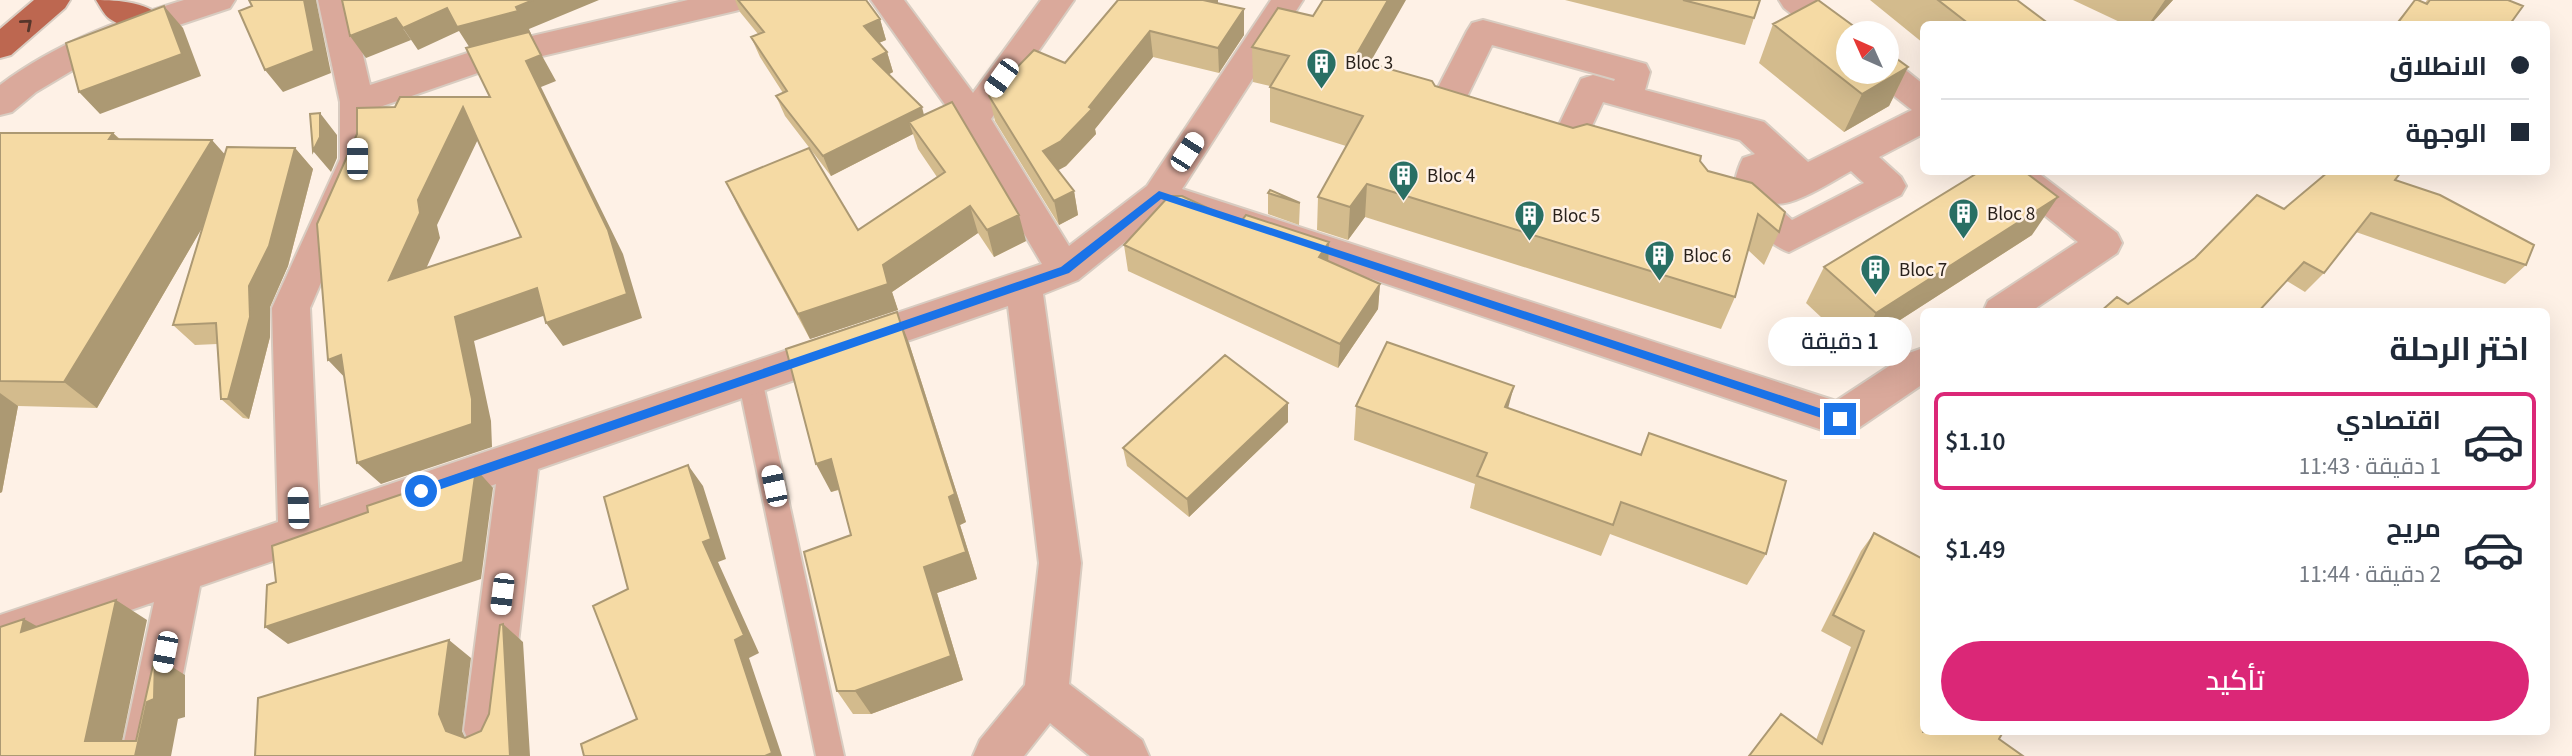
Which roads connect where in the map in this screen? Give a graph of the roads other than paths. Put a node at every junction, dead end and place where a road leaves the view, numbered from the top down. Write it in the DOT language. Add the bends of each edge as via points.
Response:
graph roads {
  1 [pos="15,0"];
  2 [pos="54,0"];
  3 [pos="112,0"];
  4 [pos="219,0"];
  5 [pos="334,0"];
  6 [pos="735,0"];
  7 [pos="887,0"];
  8 [pos="1058,0"];
  9 [pos="1287,0"];
  10 [pos="1795,0"];
  11 [pos="0,12"];
  12 [pos="149,22"];
  13 [pos="1836,32"];
  14 [pos="0,47"];
  15 [pos="1472,53"];
  16 [pos="1899,82"];
  17 [pos="1593,87"];
  18 [pos="1626,96"];
  19 [pos="1920,99"];
  20 [pos="357,102"];
  21 [pos="0,103"];
  22 [pos="973,118"];
  23 [pos="1920,121"];
  24 [pos="1854,154"];
  25 [pos="2018,175"];
  26 [pos="1804,179"];
  27 [pos="1159,195"];
  28 [pos="1065,270"];
  29 [pos="1024,286"];
  30 [pos="2007,308"];
  31 [pos="1920,366"];
  32 [pos="750,379"];
  33 [pos="519,458"];
  34 [pos="299,533"];
  35 [pos="181,574"];
  36 [pos="0,635"];
  37 [pos="1046,693"];
  38 [pos="486,730"];
  39 [pos="144,756"];
  40 [pos="830,756"];
  41 [pos="996,756"];
  42 [pos="1126,756"];
  1 -- 11 [label="main road"];
  14 -- 2 [label="main road, one-way"];
  3 -- 12 [label="main road" via="120,11"];
  4 -- 12 [label="street"];
  5 -- 20 [label="street"];
  6 -- 20 [label="street" via="489,57"];
  7 -- 22 [label="street"];
  8 -- 22 [label="street"];
  9 -- 27 [label="street"];
  10 -- 13 [label="street"];
  12 -- 21 [label="street" via="43,70"];
  15 -- 17 [label="street"];
  15 -- 17 [label="street" via="1444,109 1566,146"];
  15 -- 18 [label="street" via="1483,31 1634,72"];
  16 -- 19 [label="street"];
  17 -- 18 [label="street"];
  18 -- 26 [label="street" via="1752,131"];
  20 -- 34 [label="street" via="357,159 291,308"];
  22 -- 28 [label="street"];
  23 -- 24 [label="street"];
  24 -- 26 [label="street"];
  24 -- 26 [label="street" via="1889,186 1789,238 1735,200 1755,167 1780,192"];
  25 -- 30 [label="street" via="2104,243"];
  27 -- 28 [label="street"];
  27 -- 31 [label="street" via="1840,419"];
  28 -- 29 [label="street"];
  29 -- 32 [label="street"];
  29 -- 37 [label="street" via="1060,563"];
  32 -- 33 [label="street"];
  32 -- 40 [label="lane"];
  33 -- 34 [label="street"];
  33 -- 38 [label="street"];
  34 -- 35 [label="street"];
  35 -- 36 [label="street"];
  35 -- 39 [label="street"];
  37 -- 41 [label="street"];
  37 -- 42 [label="street"];
}
